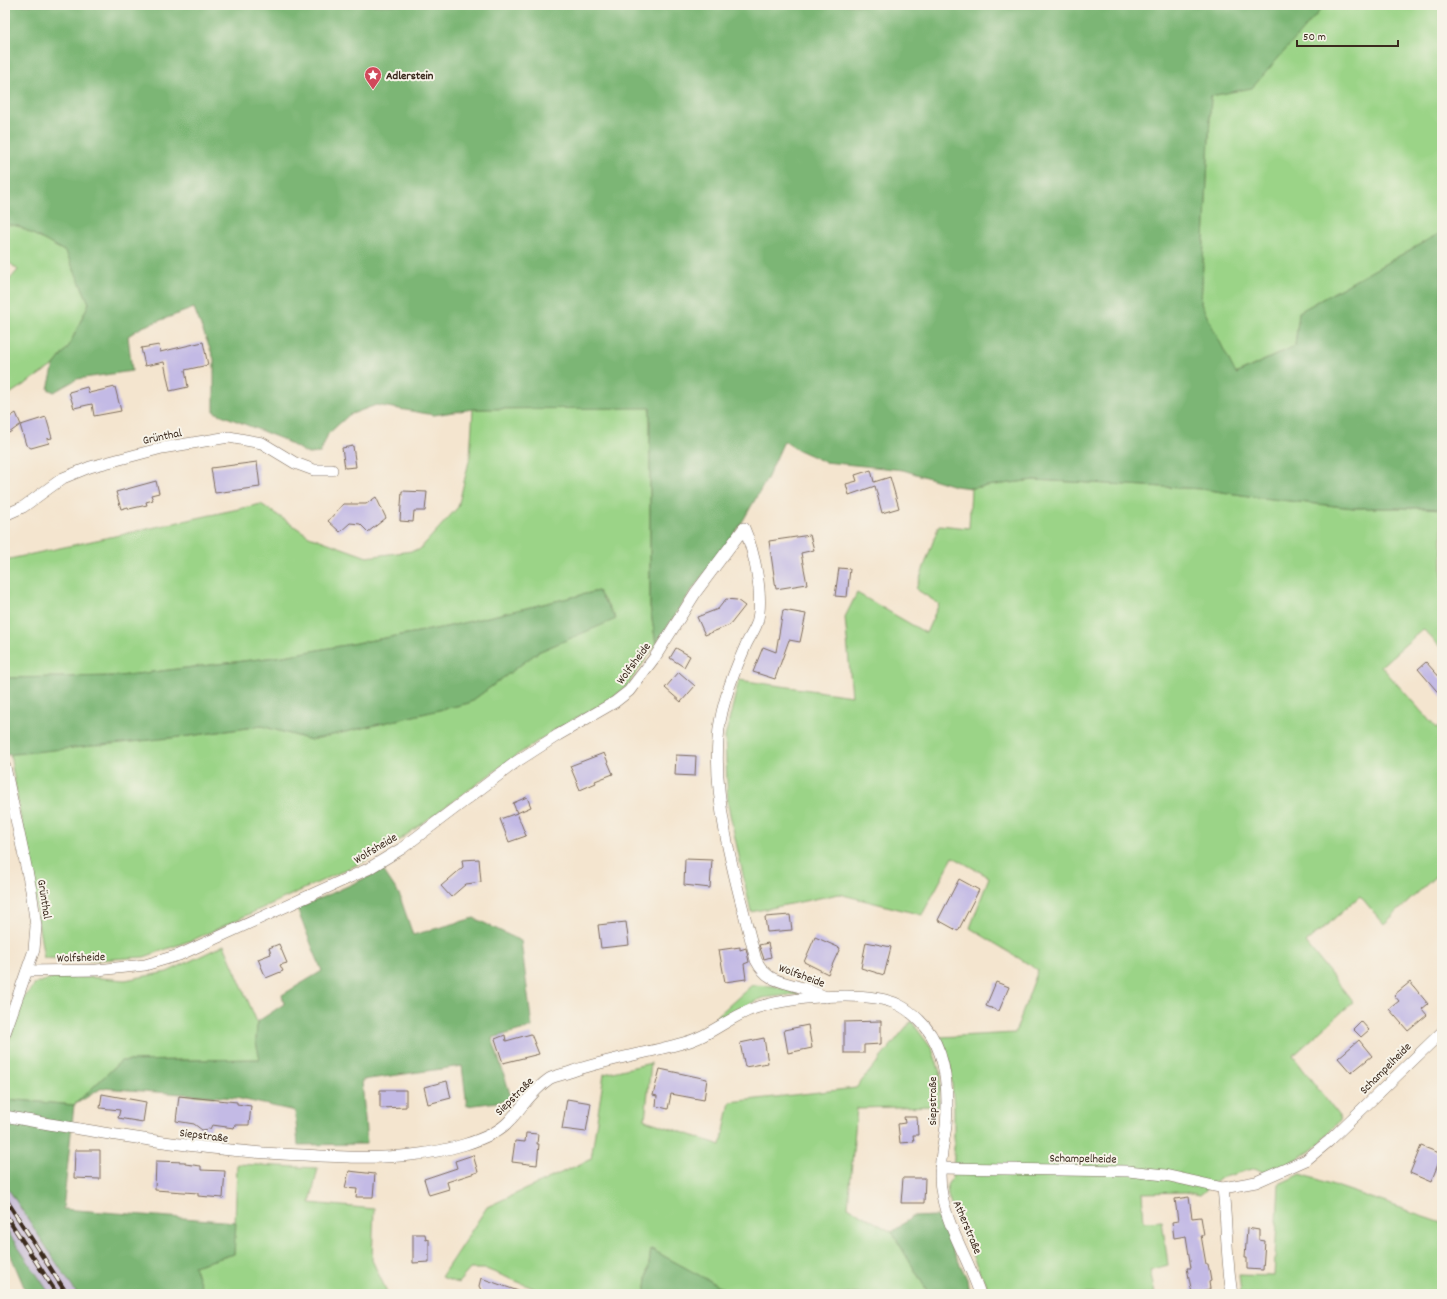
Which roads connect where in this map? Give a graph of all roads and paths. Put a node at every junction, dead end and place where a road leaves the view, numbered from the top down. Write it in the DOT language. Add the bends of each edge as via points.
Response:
graph roads {
  1 [pos="332,470"];
  2 [pos="5,515"];
  3 [pos="5,767"];
  4 [pos="27,971"];
  5 [pos="826,997"];
  6 [pos="5,1032"];
  7 [pos="1442,1032"];
  8 [pos="5,1116"];
  9 [pos="940,1168"];
  10 [pos="1223,1188"];
  11 [pos="980,1294"];
  12 [pos="1232,1294"];
  1 -- 2 [label="street, Grünthal" via="314,470 295,463 262,443 229,438 162,448 90,467 63,478 23,507"];
  3 -- 4 [label="street, Grünthal" via="36,926 34,950"];
  4 -- 5 [label="street, Wolfsheide" via="145,966 179,955 348,878 400,849 516,762 629,691 655,657 696,592 744,528 755,561 760,608 723,710 718,740 720,808 756,960 762,971 773,980"];
  4 -- 6 [label="street, Grünthal"];
  5 -- 8 [label="street, Siepstraße" via="773,1002 747,1011 716,1030 689,1042 588,1066 550,1079 524,1102 509,1122 485,1137 411,1155 354,1157 250,1153 184,1146"];
  5 -- 9 [label="street, Siepstraße" via="866,997 899,1004 920,1020 931,1034 945,1071 948,1099"];
  7 -- 10 [label="street, Schampelheide" via="1306,1160 1256,1182"];
  9 -- 10 [label="street, Schampelheide" via="1128,1171 1164,1175"];
  9 -- 11 [label="street, Atherstraße" via="940,1190 945,1212 973,1272"];
  10 -- 12 [label="street"];
}
